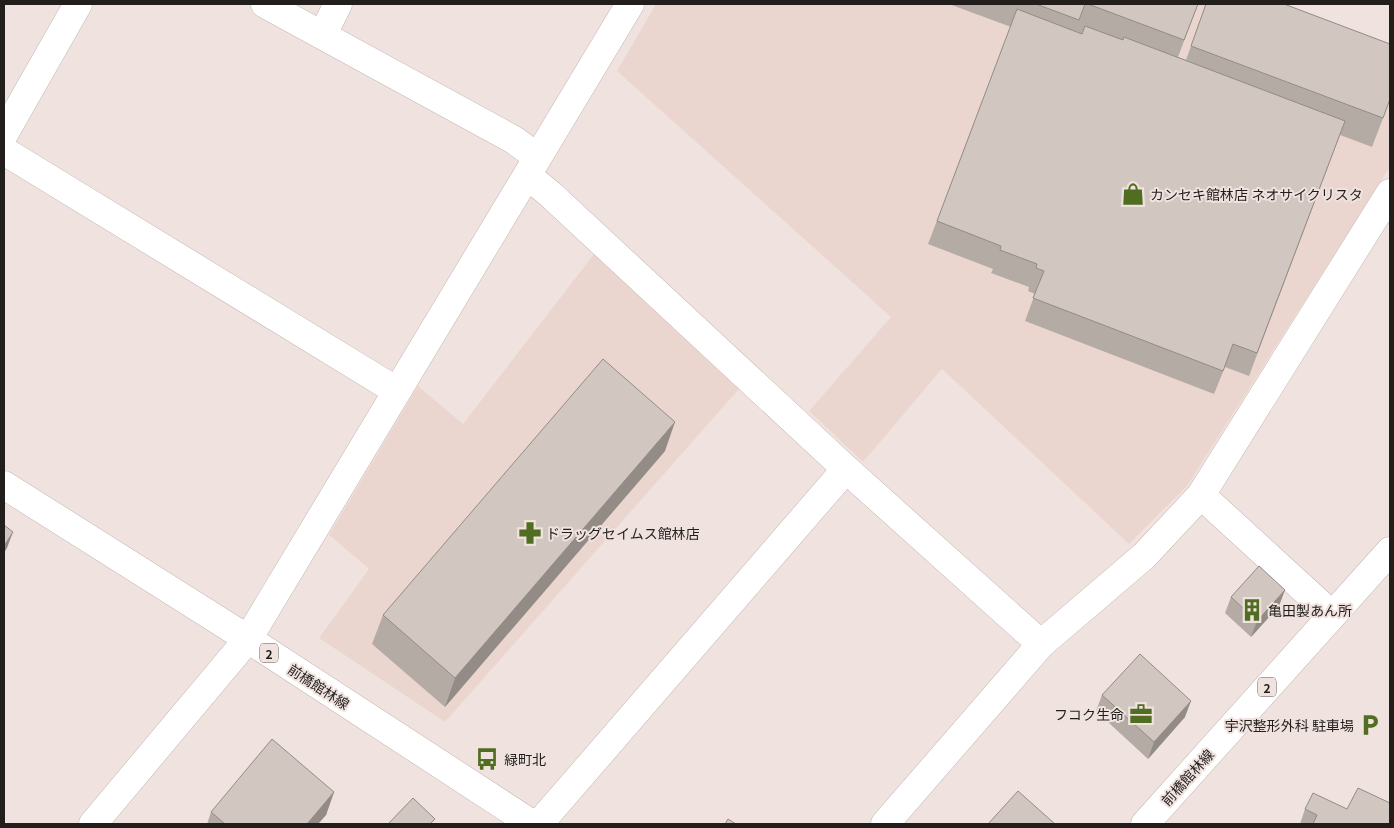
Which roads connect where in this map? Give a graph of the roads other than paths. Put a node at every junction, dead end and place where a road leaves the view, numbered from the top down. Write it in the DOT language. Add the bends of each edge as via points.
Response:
graph roads {
  1 [pos="78,4"];
  2 [pos="265,4"];
  3 [pos="338,4"];
  4 [pos="630,4"];
  5 [pos="323,34"];
  6 [pos="4,134"];
  7 [pos="4,151"];
  8 [pos="532,167"];
  9 [pos="1390,193"];
  10 [pos="397,391"];
  11 [pos="846,469"];
  12 [pos="4,485"];
  13 [pos="1201,495"];
  14 [pos="1390,551"];
  15 [pos="1332,614"];
  16 [pos="248,639"];
  17 [pos="1042,644"];
  18 [pos="93,824"];
  19 [pos="532,824"];
  20 [pos="539,824"];
  21 [pos="885,824"];
  22 [pos="1145,824"];
  1 -- 6 [label="street"];
  2 -- 5 [label="street"];
  3 -- 5 [label="street"];
  4 -- 8 [label="street"];
  5 -- 8 [label="street" via="514,140"];
  7 -- 10 [label="street"];
  8 -- 10 [label="street"];
  8 -- 11 [label="street" via="550,194"];
  9 -- 13 [label="street"];
  10 -- 16 [label="street"];
  11 -- 17 [label="street"];
  11 -- 20 [label="street"];
  12 -- 16 [label="street, 前橋館林線 / 2"];
  13 -- 15 [label="street"];
  13 -- 17 [label="street" via="1144,556"];
  14 -- 15 [label="street, 前橋館林線 / 2"];
  15 -- 22 [label="street, 前橋館林線 / 2"];
  16 -- 18 [label="street"];
  16 -- 19 [label="street, 前橋館林線 / 2"];
  17 -- 21 [label="street"];
}
